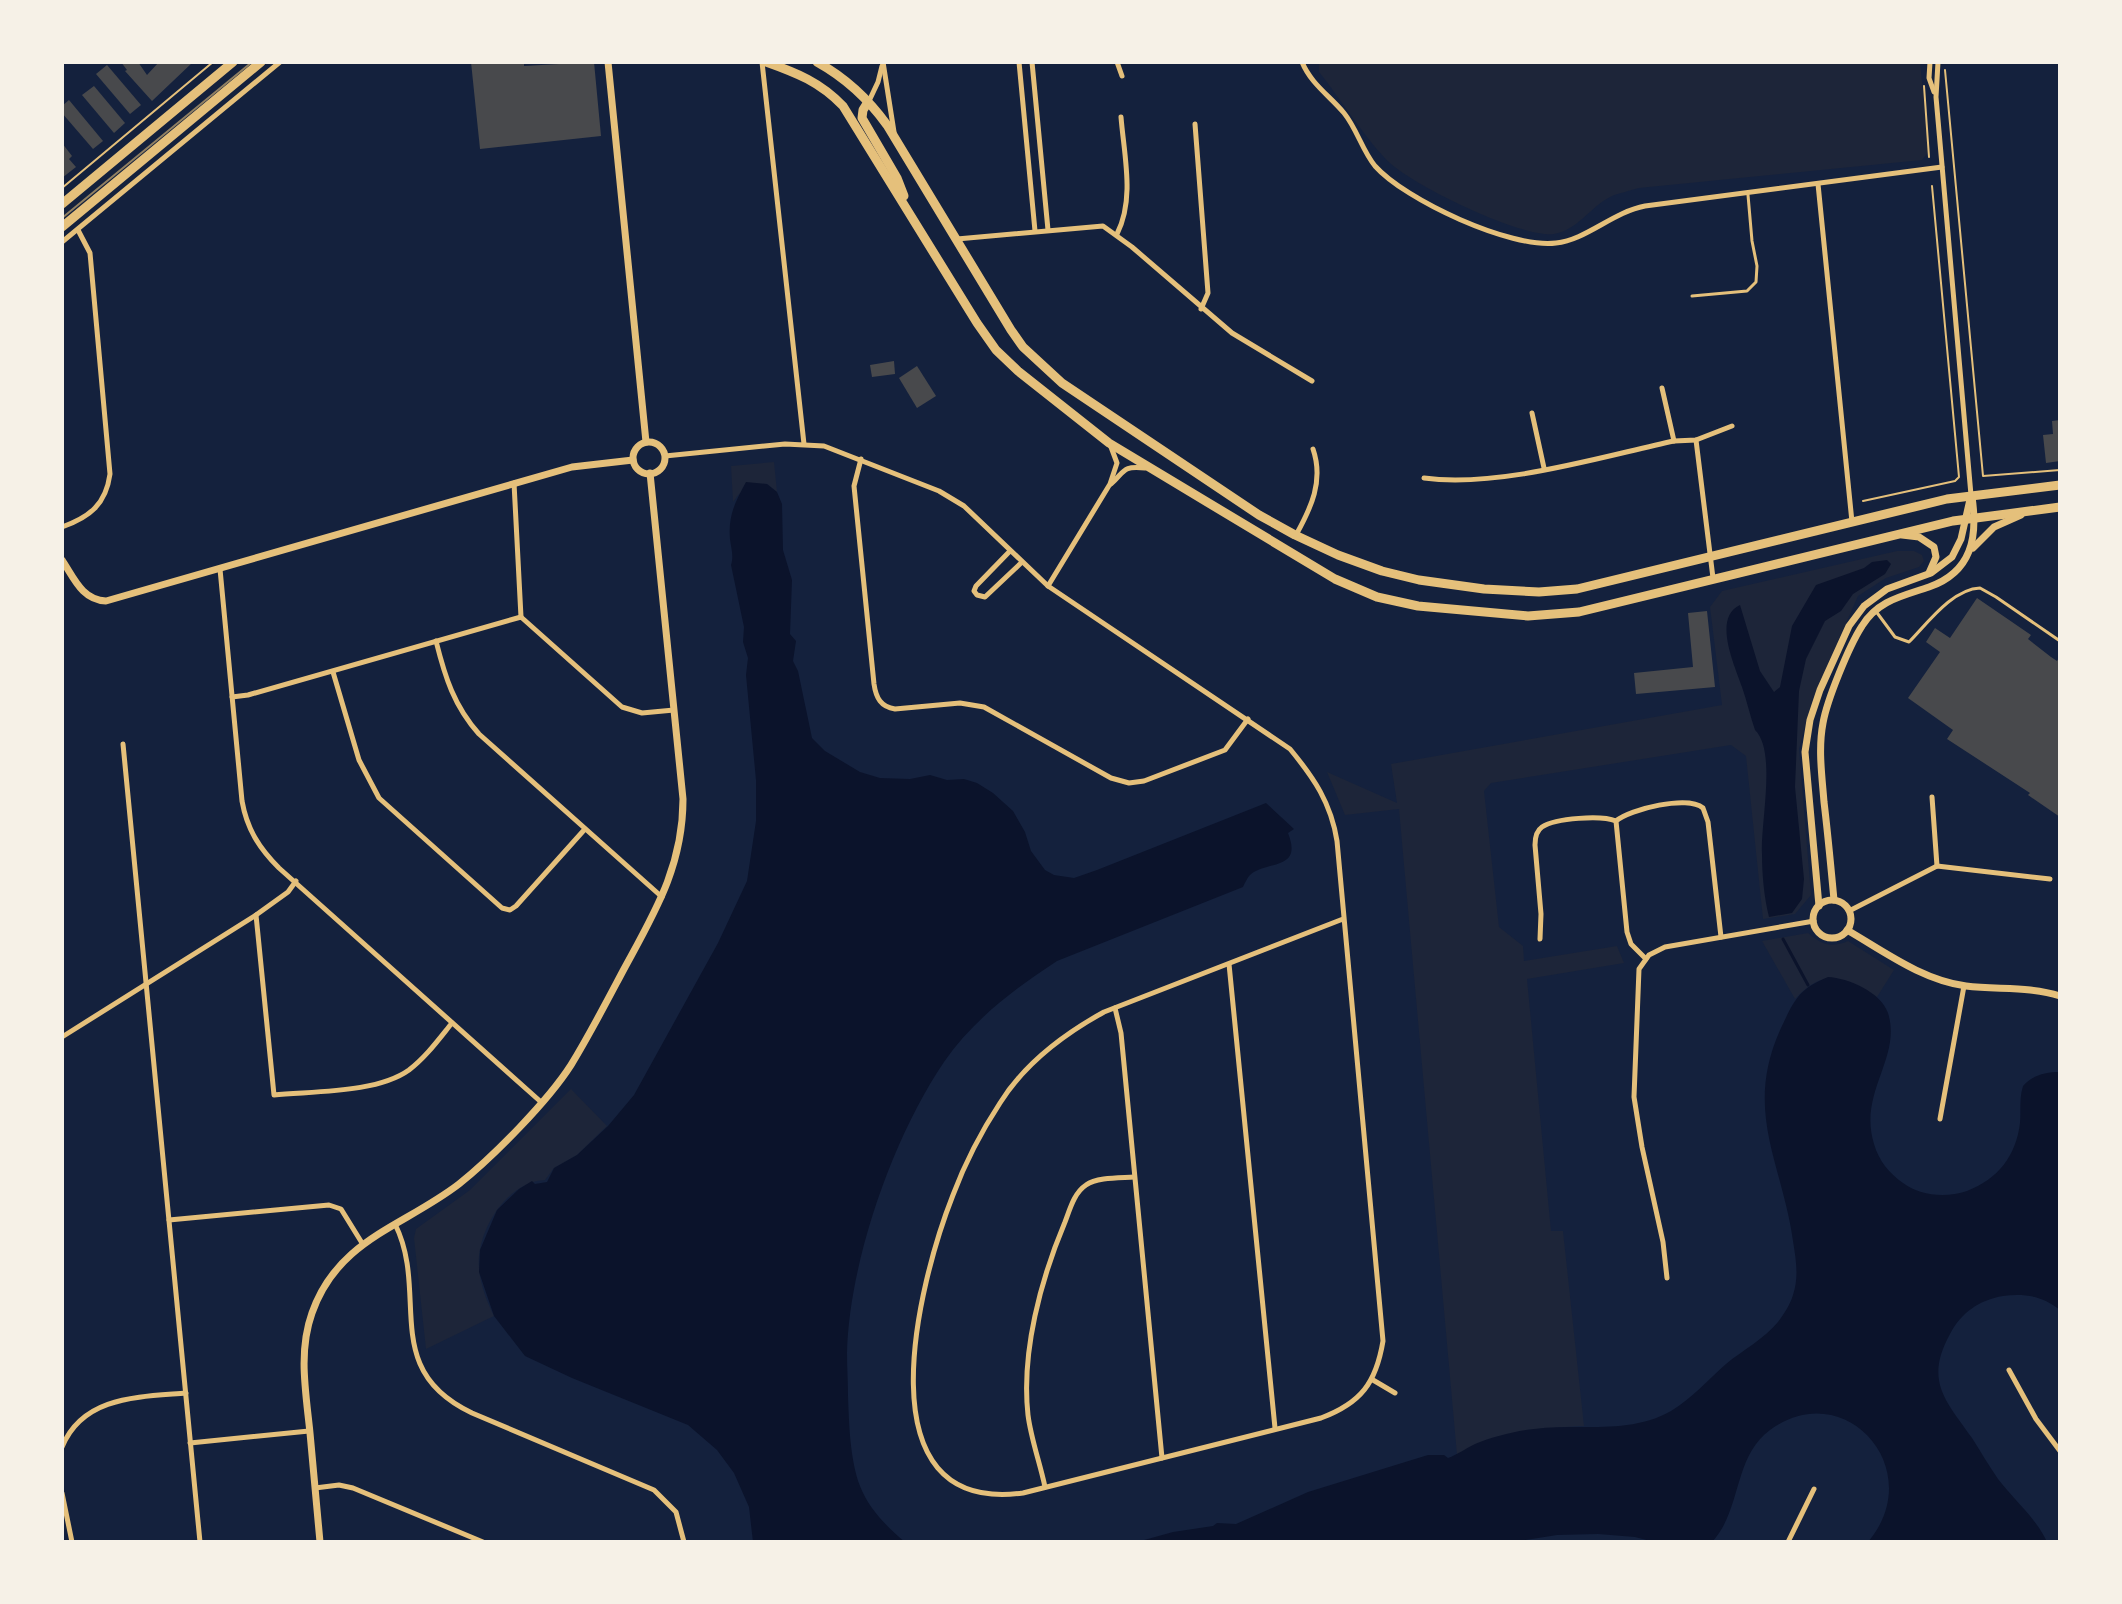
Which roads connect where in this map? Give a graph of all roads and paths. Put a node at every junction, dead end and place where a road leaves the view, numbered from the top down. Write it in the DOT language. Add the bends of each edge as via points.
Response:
graph roads {
  1 [pos="213,62"];
  2 [pos="261,62"];
  3 [pos="280,62"];
  4 [pos="764,62"];
  5 [pos="817,62"];
  6 [pos="883,62"];
  7 [pos="1019,62"];
  8 [pos="1032,62"];
  9 [pos="1117,62"];
  10 [pos="1302,62"];
  11 [pos="1930,62"];
  12 [pos="1938,62"];
  13 [pos="1945,63"];
  14 [pos="228,64"];
  15 [pos="609,64"];
  16 [pos="1122,76"];
  17 [pos="1923,77"];
  18 [pos="1936,97"];
  19 [pos="868,102"];
  20 [pos="1121,117"];
  21 [pos="1195,124"];
  22 [pos="895,137"];
  23 [pos="1929,157"];
  24 [pos="1942,167"];
  25 [pos="1818,184"];
  26 [pos="1932,186"];
  27 [pos="62,188"];
  28 [pos="1748,193"];
  29 [pos="62,204"];
  30 [pos="908,211"];
  31 [pos="62,227"];
  32 [pos="78,230"];
  33 [pos="1048,230"];
  34 [pos="1035,231"];
  35 [pos="1117,234"];
  36 [pos="954,239"];
  37 [pos="62,242"];
  38 [pos="1692,296"];
  39 [pos="1201,309"];
  40 [pos="1312,381"];
  41 [pos="1662,388"];
  42 [pos="1532,413"];
  43 [pos="1732,426"];
  44 [pos="1696,440"];
  45 [pos="1674,441"];
  46 [pos="646,442"];
  47 [pos="1109,443"];
  48 [pos="804,444"];
  49 [pos="1313,449"];
  50 [pos="665,456"];
  51 [pos="861,459"];
  52 [pos="633,460"];
  53 [pos="1148,468"];
  54 [pos="1544,468"];
  55 [pos="2060,470"];
  56 [pos="650,473"];
  57 [pos="1424,478"];
  58 [pos="514,483"];
  59 [pos="1110,484"];
  60 [pos="2060,485"];
  61 [pos="1971,495"];
  62 [pos="1863,501"];
  63 [pos="2060,507"];
  64 [pos="2035,509"];
  65 [pos="1970,518"];
  66 [pos="1852,523"];
  67 [pos="62,527"];
  68 [pos="1295,535"];
  69 [pos="1892,536"];
  70 [pos="1010,551"];
  71 [pos="1969,552"];
  72 [pos="1710,557"];
  73 [pos="62,560"];
  74 [pos="1021,563"];
  75 [pos="220,568"];
  76 [pos="1927,575"];
  77 [pos="1713,580"];
  78 [pos="1048,586"];
  79 [pos="1871,600"];
  80 [pos="1878,608"];
  81 [pos="521,617"];
  82 [pos="436,641"];
  83 [pos="2060,641"];
  84 [pos="333,672"];
  85 [pos="232,697"];
  86 [pos="675,710"];
  87 [pos="1248,719"];
  88 [pos="123,744"];
  89 [pos="1932,797"];
  90 [pos="1616,821"];
  91 [pos="585,829"];
  92 [pos="1937,866"];
  93 [pos="2050,879"];
  94 [pos="296,881"];
  95 [pos="662,897"];
  96 [pos="1834,900"];
  97 [pos="1819,906"];
  98 [pos="1849,911"];
  99 [pos="256,915"];
  100 [pos="1343,919"];
  101 [pos="1814,921"];
  102 [pos="1847,930"];
  103 [pos="1721,937"];
  104 [pos="1540,939"];
  105 [pos="1646,959"];
  106 [pos="1229,964"];
  107 [pos="147,984"];
  108 [pos="1964,986"];
  109 [pos="2060,996"];
  110 [pos="1115,1008"];
  111 [pos="452,1023"];
  112 [pos="62,1037"];
  113 [pos="541,1102"];
  114 [pos="1940,1119"];
  115 [pos="1134,1177"];
  116 [pos="169,1220"];
  117 [pos="395,1224"];
  118 [pos="362,1243"];
  119 [pos="1667,1278"];
  120 [pos="2009,1370"];
  121 [pos="1373,1380"];
  122 [pos="186,1393"];
  123 [pos="1395,1393"];
  124 [pos="1275,1429"];
  125 [pos="309,1431"];
  126 [pos="190,1443"];
  127 [pos="62,1445"];
  128 [pos="2060,1451"];
  129 [pos="1162,1458"];
  130 [pos="1045,1487"];
  131 [pos="315,1488"];
  132 [pos="1814,1489"];
  133 [pos="62,1493"];
  134 [pos="72,1542"];
  135 [pos="200,1542"];
  136 [pos="320,1542"];
  137 [pos="483,1542"];
  138 [pos="684,1542"];
  139 [pos="1788,1542"];
  1 -- 27 [label="path"];
  2 -- 31 [label="main road"];
  3 -- 32 [label="street"];
  4 -- 30 [label="main road" via="805,76 830,92 856,124"];
  4 -- 48 [label="street"];
  5 -- 19 [label="main road"];
  6 -- 19 [label="street"];
  6 -- 22 [label="street"];
  7 -- 34 [label="street"];
  8 -- 33 [label="street"];
  9 -- 16 [label="street"];
  10 -- 28 [label="street" via="1349,120 1373,164 1446,213 1508,238 1539,244 1569,240 1636,207"];
  11 -- 18 [label="street"];
  12 -- 18 [label="street"];
  13 -- 55 [label="path" via="1983,476"];
  14 -- 29 [label="main road"];
  15 -- 46 [label="street"];
  17 -- 23 [label="path"];
  18 -- 24 [label="street"];
  19 -- 22 [label="main road"];
  19 -- 30 [label="main road" via="862,118 897,178"];
  20 -- 35 [label="street" via="1127,206"];
  21 -- 39 [label="street" via="1208,293"];
  22 -- 36 [label="main road"];
  24 -- 25 [label="street"];
  24 -- 61 [label="street"];
  25 -- 28 [label="street"];
  25 -- 66 [label="street"];
  26 -- 62 [label="path" via="1959,479"];
  28 -- 38 [label="lane" via="1756,282 1747,291"];
  30 -- 47 [label="main road" via="988,341"];
  32 -- 37 [label="street"];
  32 -- 67 [label="street" via="90,253 110,474 97,508"];
  33 -- 34 [label="street"];
  33 -- 35 [label="street" via="1094,225"];
  34 -- 36 [label="street"];
  35 -- 39 [label="street"];
  36 -- 68 [label="main road" via="1023,347 1050,374"];
  39 -- 40 [label="street"];
  41 -- 45 [label="street"];
  42 -- 54 [label="street"];
  43 -- 44 [label="street"];
  44 -- 45 [label="street"];
  44 -- 72 [label="street"];
  45 -- 54 [label="street"];
  46 -- 50 [label="street" via="656,443"];
  46 -- 52 [label="street" via="637,447"];
  47 -- 53 [label="main road"];
  47 -- 59 [label="street" via="1117,463"];
  48 -- 50 [label="street"];
  48 -- 51 [label="street"];
  49 -- 68 [label="street" via="1318,478 1312,507"];
  50 -- 56 [label="street" via="663,466"];
  51 -- 70 [label="street" via="964,506"];
  51 -- 87 [label="street" via="855,473 856,501 874,684 885,706 978,705 1129,783 1225,750"];
  52 -- 56 [label="street"];
  52 -- 58 [label="street" via="572,467"];
  53 -- 59 [label="street" via="1127,467"];
  53 -- 77 [label="main road" via="1335,579 1377,597 1418,606 1553,615"];
  54 -- 57 [label="street" via="1450,481"];
  56 -- 86 [label="street"];
  58 -- 75 [label="street"];
  58 -- 81 [label="street"];
  59 -- 78 [label="street"];
  60 -- 61 [label="main road"];
  61 -- 65 [label="street"];
  61 -- 66 [label="main road"];
  63 -- 64 [label="main road"];
  64 -- 65 [label="main road"];
  64 -- 71 [label="street" via="1994,527"];
  65 -- 69 [label="main road"];
  65 -- 71 [label="street" via="1975,536"];
  65 -- 76 [label="street" via="1955,552"];
  66 -- 72 [label="main road"];
  68 -- 72 [label="main road" via="1382,571 1510,591 1561,592"];
  69 -- 76 [label="street" via="1915,536 1933,546 1936,560"];
  69 -- 77 [label="main road"];
  70 -- 74 [label="street"];
  70 -- 74 [label="street" via="976,586 977,595 985,597"];
  71 -- 80 [label="street" via="1938,583"];
  72 -- 77 [label="street"];
  73 -- 75 [label="street" via="83,592 97,601"];
  74 -- 78 [label="street"];
  75 -- 85 [label="street"];
  76 -- 79 [label="street"];
  78 -- 87 [label="street"];
  79 -- 80 [label="street"];
  79 -- 97 [label="street" via="1849,626 1810,720 1805,752"];
  80 -- 83 [label="lane" via="1895,637 1908,642 1962,593 1980,588"];
  80 -- 96 [label="street" via="1859,631 1823,721 1820,752"];
  81 -- 82 [label="street"];
  81 -- 86 [label="street" via="622,707 642,713"];
  82 -- 84 [label="street"];
  82 -- 91 [label="street" via="447,682 464,716"];
  84 -- 85 [label="street"];
  84 -- 91 [label="street" via="359,760 379,798 502,908 516,906"];
  85 -- 94 [label="street" via="247,822 267,856"];
  86 -- 95 [label="street" via="683,819"];
  87 -- 100 [label="street" via="1290,749 1327,800 1337,841"];
  88 -- 107 [label="street"];
  89 -- 92 [label="street"];
  90 -- 103 [label="street" via="1633,811 1701,805 1708,822"];
  90 -- 104 [label="street" via="1596,817 1550,824 1536,835"];
  90 -- 105 [label="street" via="1628,939"];
  91 -- 95 [label="street"];
  92 -- 93 [label="street"];
  92 -- 98 [label="street"];
  94 -- 99 [label="street"];
  94 -- 111 [label="street"];
  95 -- 113 [label="street" via="571,1065"];
  96 -- 97 [label="street"];
  96 -- 98 [label="street"];
  97 -- 101 [label="street"];
  98 -- 102 [label="street"];
  99 -- 107 [label="street"];
  99 -- 111 [label="street" via="274,1095 397,1078 426,1055"];
  100 -- 106 [label="street"];
  100 -- 121 [label="street" via="1383,1341"];
  101 -- 102 [label="street" via="1828,937"];
  101 -- 103 [label="street"];
  102 -- 108 [label="street" via="1916,970"];
  103 -- 105 [label="street" via="1665,947"];
  105 -- 119 [label="street" via="1638,975 1634,1097"];
  106 -- 110 [label="street"];
  106 -- 124 [label="street"];
  107 -- 112 [label="street"];
  107 -- 116 [label="street"];
  108 -- 109 [label="street"];
  108 -- 114 [label="street"];
  110 -- 115 [label="street"];
  110 -- 130 [label="street" via="1049,1049 1001,1101 952,1197 921,1312 914,1411 931,1461 952,1482 976,1492 1002,1495"];
  111 -- 113 [label="street"];
  113 -- 117 [label="street" via="461,1182"];
  115 -- 129 [label="street"];
  115 -- 130 [label="street" via="1084,1186 1046,1271 1033,1325 1028,1385 1028,1415"];
  116 -- 118 [label="street" via="329,1205 341,1209"];
  116 -- 122 [label="street"];
  117 -- 118 [label="street"];
  117 -- 138 [label="street" via="404,1245 414,1345 434,1388 472,1413 654,1490 676,1512"];
  118 -- 125 [label="street" via="328,1279 312,1311 303,1367"];
  120 -- 128 [label="street"];
  121 -- 123 [label="street"];
  121 -- 124 [label="street" via="1340,1410"];
  122 -- 126 [label="street"];
  122 -- 127 [label="street" via="105,1403 80,1420"];
  124 -- 129 [label="street"];
  125 -- 126 [label="street"];
  125 -- 131 [label="street"];
  126 -- 135 [label="street"];
  129 -- 130 [label="street"];
  131 -- 136 [label="street"];
  131 -- 137 [label="street" via="353,1488"];
  132 -- 139 [label="street"];
  133 -- 134 [label="street"];
}
